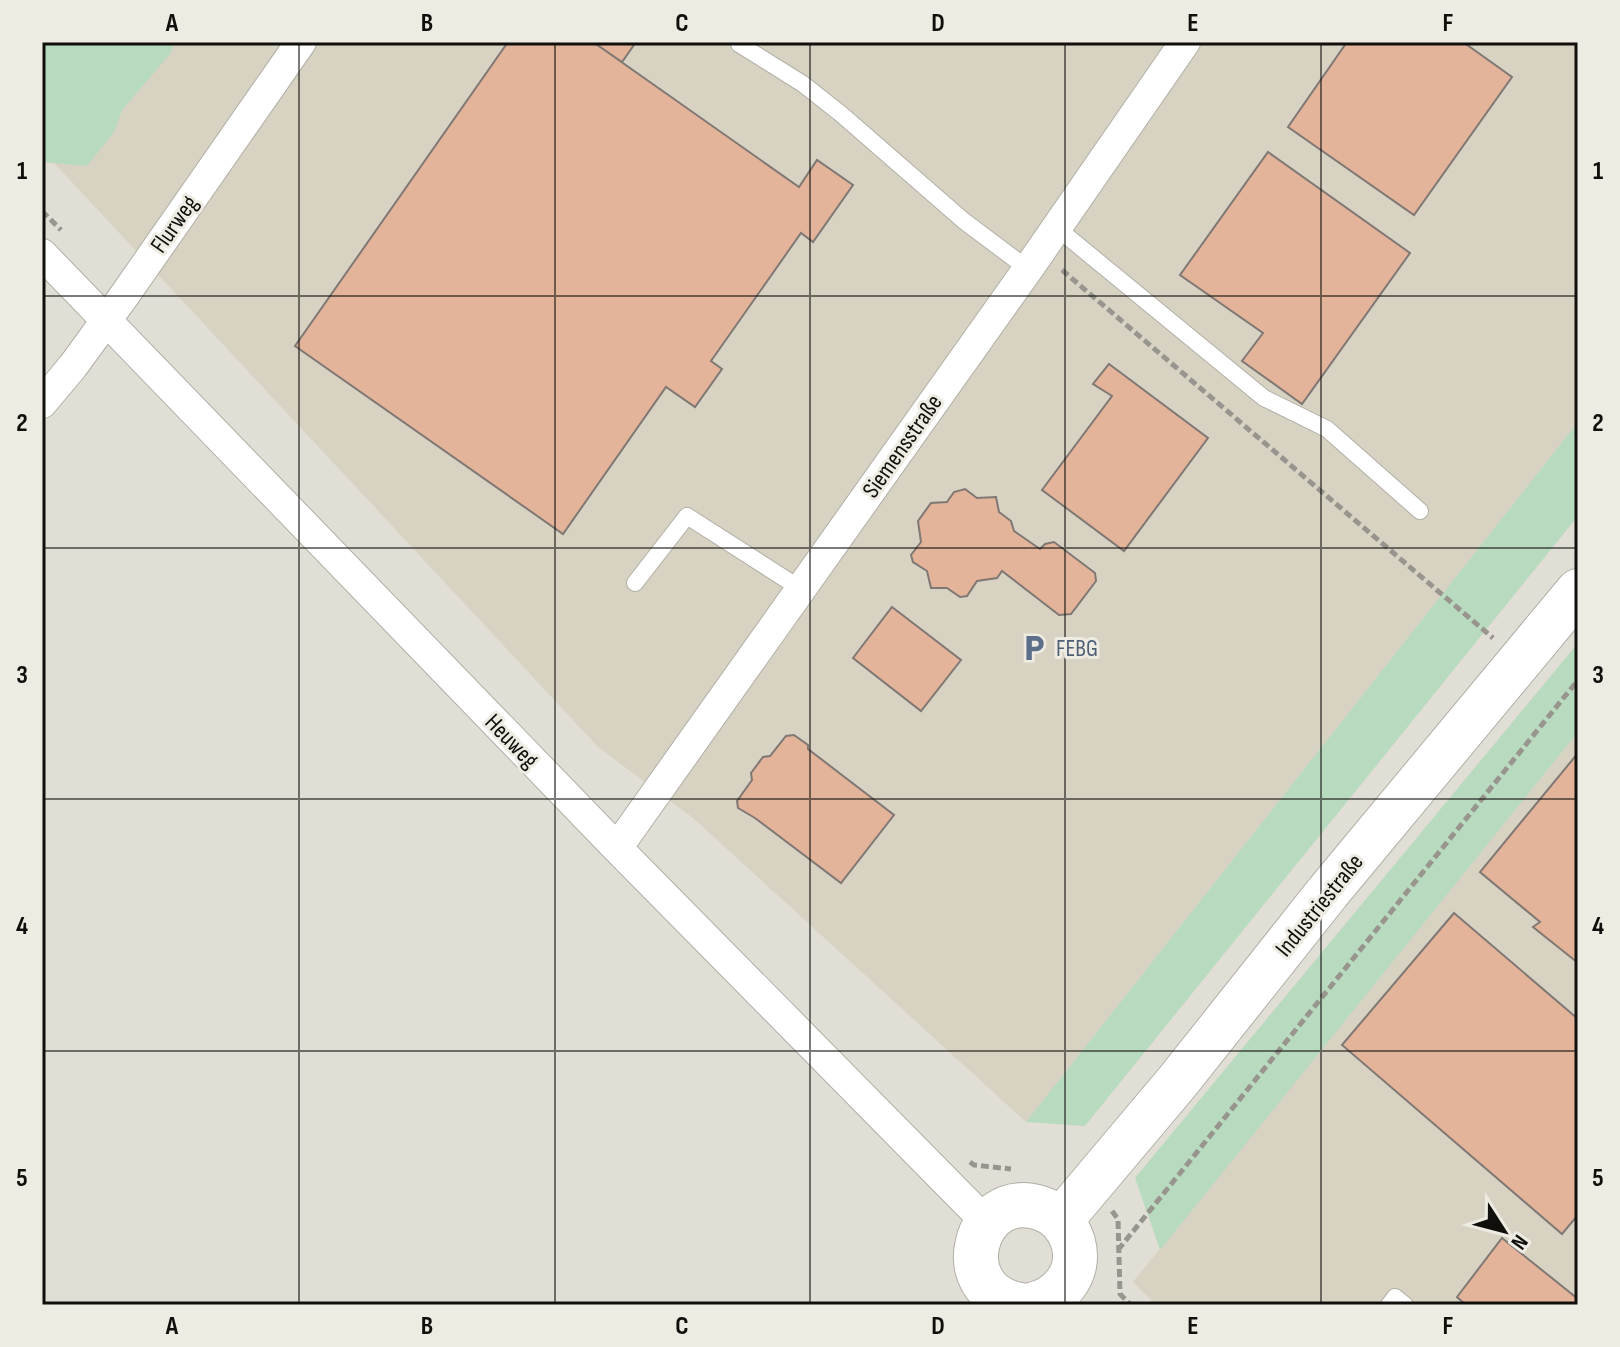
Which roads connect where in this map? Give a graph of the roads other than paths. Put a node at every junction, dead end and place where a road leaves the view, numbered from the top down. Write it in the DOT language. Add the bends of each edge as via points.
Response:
graph roads {
  1 [pos="301,42"];
  2 [pos="1185,42"];
  3 [pos="739,44"];
  4 [pos="1042,249"];
  5 [pos="42,254"];
  6 [pos="104,321"];
  7 [pos="42,403"];
  8 [pos="1420,511"];
  9 [pos="635,583"];
  10 [pos="801,589"];
  11 [pos="1578,591"];
  12 [pos="617,848"];
  13 [pos="1061,1220"];
  14 [pos="987,1223"];
  15 [pos="1026,1301"];
  16 [pos="1389,1305"];
  17 [pos="1405,1305"];
  1 -- 6 [label="street, Flurweg"];
  2 -- 4 [label="street, Siemensstraße"];
  3 -- 4 [label="lane" via="803,84 964,221"];
  4 -- 8 [label="lane" via="1264,398 1327,429"];
  4 -- 10 [label="street, Siemensstraße"];
  5 -- 6 [label="street, Heuweg"];
  6 -- 7 [label="street, Flurweg"];
  6 -- 12 [label="street, Heuweg"];
  9 -- 10 [label="lane" via="687,516"];
  10 -- 12 [label="street, Siemensstraße"];
  11 -- 13 [label="street, Industriestraße"];
  12 -- 14 [label="street, Heuweg"];
  13 -- 14 [label="street" via="1032,1206 1015,1206"];
  13 -- 15 [label="street" via="1075,1248 1070,1279"];
  14 -- 15 [label="street" via="977,1240 980,1278"];
  16 -- 17 [label="lane" via="1395,1297"];
}
